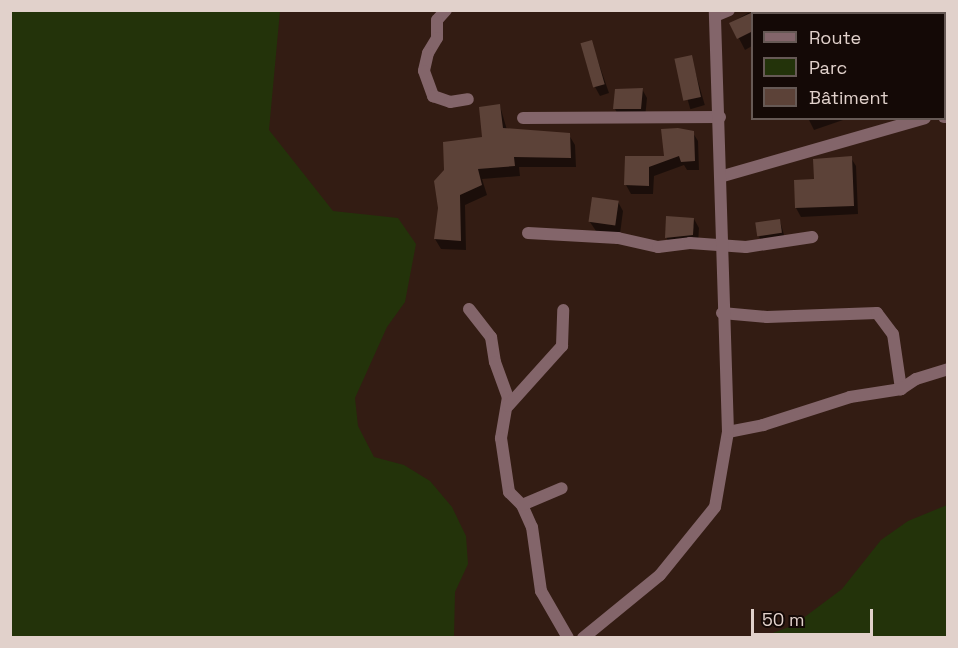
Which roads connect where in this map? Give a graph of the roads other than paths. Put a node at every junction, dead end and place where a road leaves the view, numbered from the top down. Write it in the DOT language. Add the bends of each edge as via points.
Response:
graph roads {
  1 [pos="446,10"];
  2 [pos="729,10"];
  3 [pos="715,13"];
  4 [pos="468,99"];
  5 [pos="720,117"];
  6 [pos="523,118"];
  7 [pos="918,120"];
  8 [pos="723,176"];
  9 [pos="528,233"];
  10 [pos="812,237"];
  11 [pos="723,247"];
  12 [pos="469,309"];
  13 [pos="563,310"];
  14 [pos="722,313"];
  15 [pos="948,369"];
  16 [pos="901,390"];
  17 [pos="508,406"];
  18 [pos="728,432"];
  19 [pos="562,488"];
  20 [pos="522,506"];
  21 [pos="568,638"];
  22 [pos="583,638"];
  1 -- 4 [label="street" via="437,20 437,38 424,71 433,96 450,102"];
  2 -- 3 [label="street"];
  3 -- 5 [label="street"];
  5 -- 6 [label="street"];
  5 -- 8 [label="street"];
  7 -- 8 [label="street"];
  8 -- 11 [label="street"];
  9 -- 11 [label="street" via="606,237 658,247 690,243"];
  10 -- 11 [label="street"];
  11 -- 14 [label="street"];
  12 -- 17 [label="street" via="491,337"];
  13 -- 17 [label="street" via="562,346"];
  14 -- 16 [label="street" via="767,317 878,313 893,334"];
  14 -- 18 [label="street"];
  15 -- 16 [label="street" via="916,379"];
  16 -- 18 [label="street" via="850,397"];
  17 -- 20 [label="street" via="501,422 501,438 509,492"];
  18 -- 22 [label="street" via="715,507 660,574"];
  19 -- 20 [label="street"];
  20 -- 21 [label="street" via="532,527 541,591"];
}
